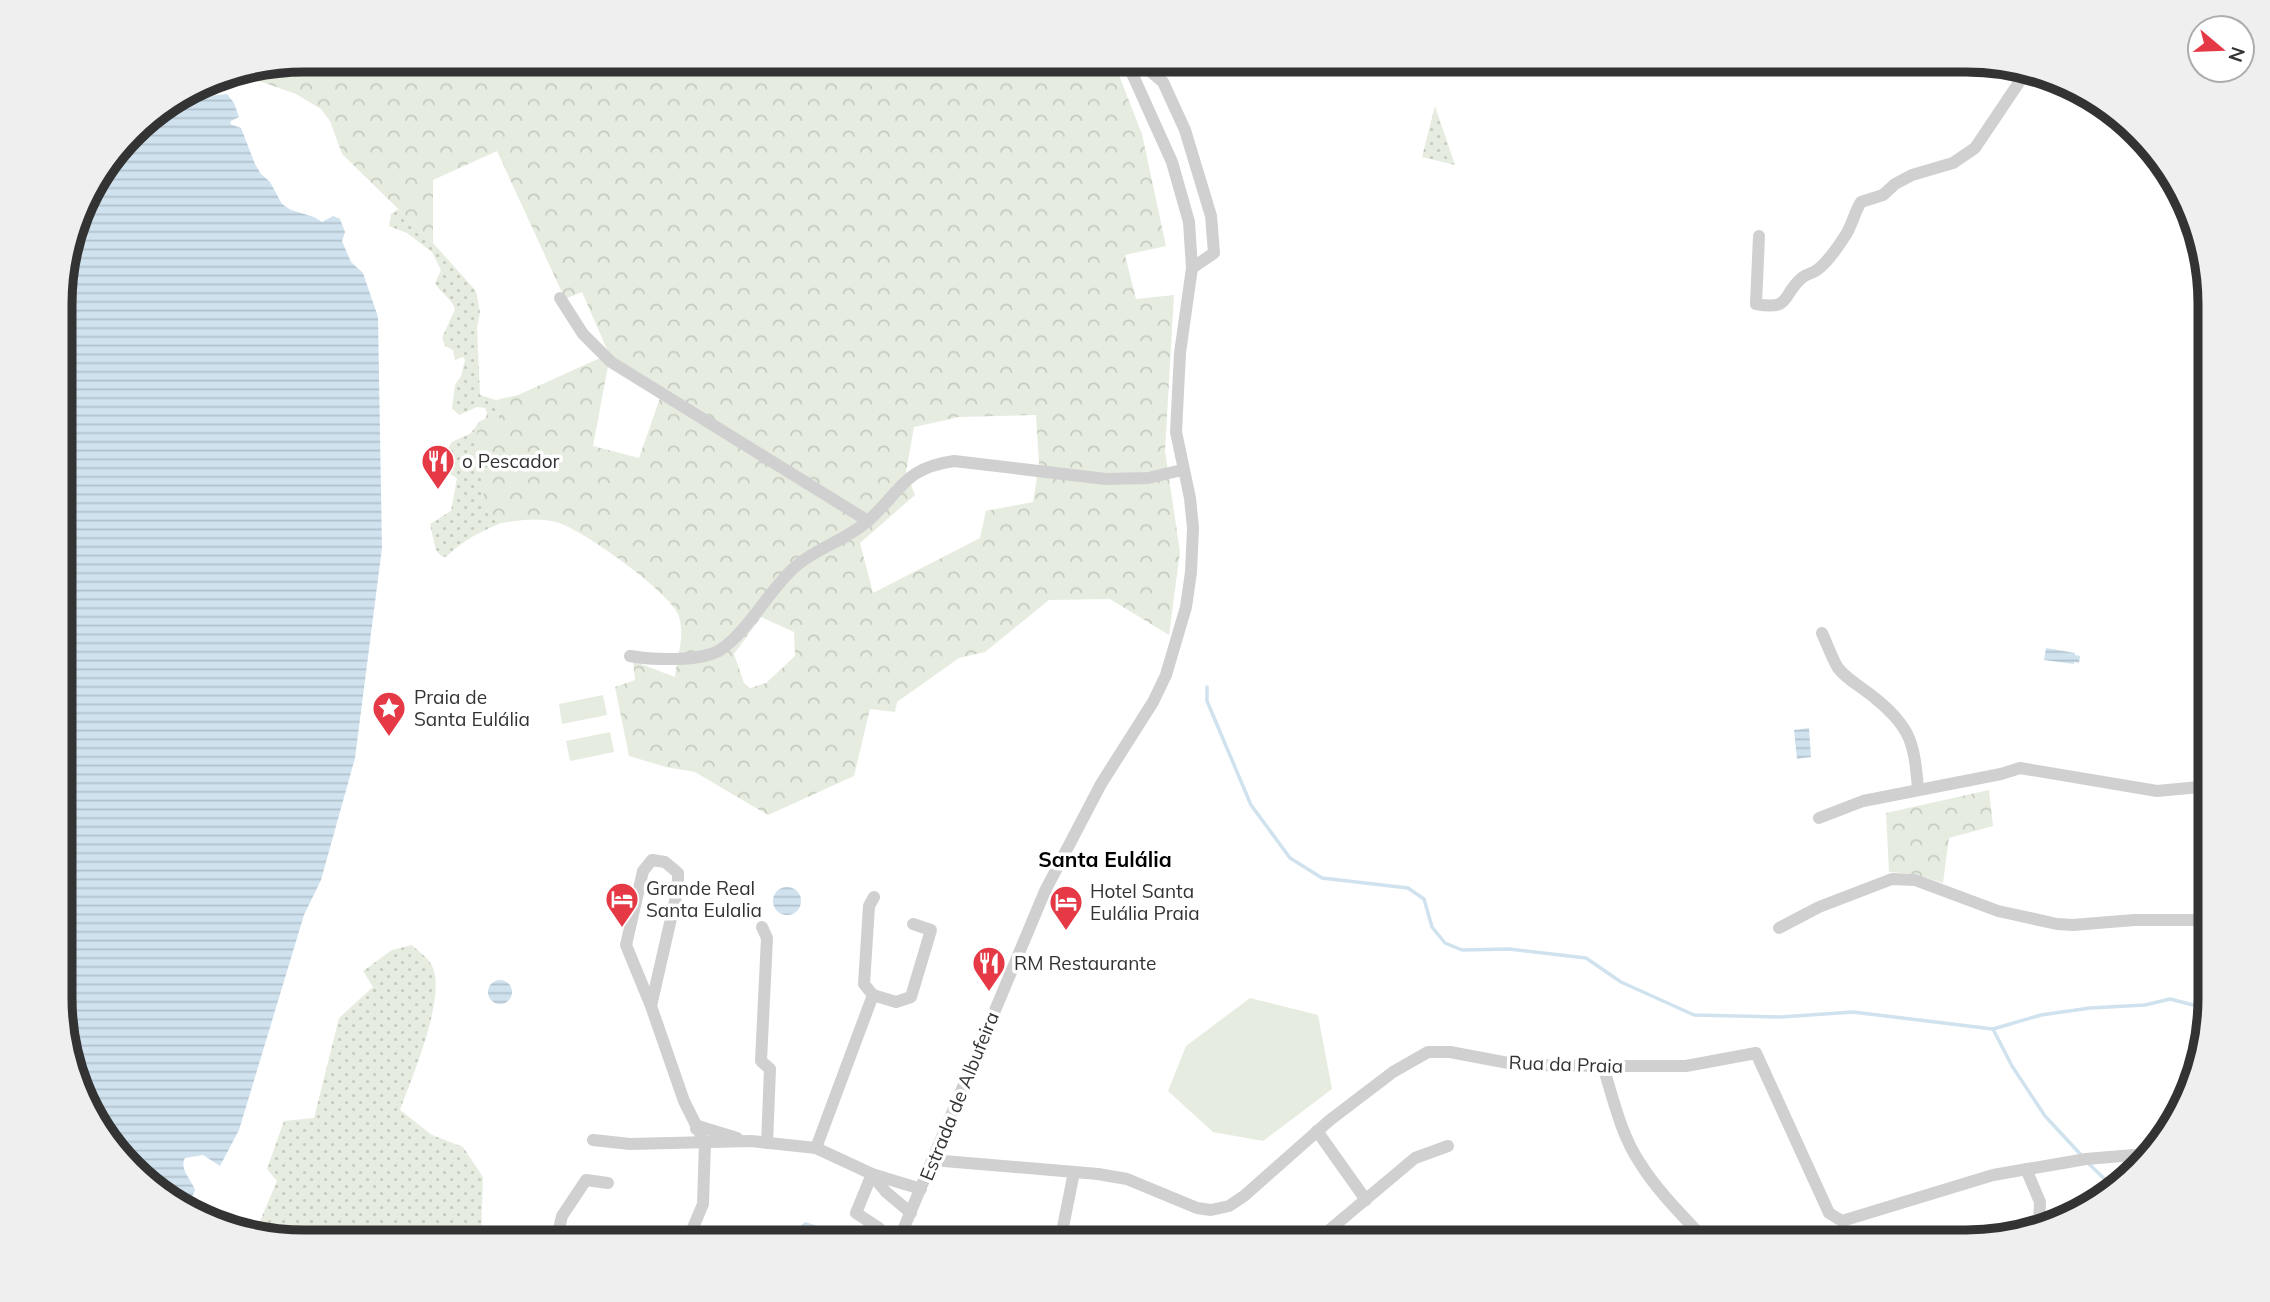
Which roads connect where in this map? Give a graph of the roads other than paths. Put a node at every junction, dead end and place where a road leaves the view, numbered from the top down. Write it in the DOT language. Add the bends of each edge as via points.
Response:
graph roads {
  1 [pos="1131,72"];
  2 [pos="1151,72"];
  3 [pos="2021,79"];
  4 [pos="1759,236"];
  5 [pos="1192,268"];
  6 [pos="560,298"];
  7 [pos="1182,470"];
  8 [pos="868,521"];
  9 [pos="1822,633"];
  10 [pos="630,656"];
  11 [pos="2198,787"];
  12 [pos="1918,789"];
  13 [pos="1819,818"];
  14 [pos="874,897"];
  15 [pos="2198,920"];
  16 [pos="913,924"];
  17 [pos="762,928"];
  18 [pos="1779,928"];
  19 [pos="873,995"];
  20 [pos="651,1006"];
  21 [pos="1603,1066"];
  22 [pos="698,1126"];
  23 [pos="1317,1131"];
  24 [pos="593,1140"];
  25 [pos="751,1142"];
  26 [pos="684,1143"];
  27 [pos="705,1143"];
  28 [pos="767,1143"];
  29 [pos="1448,1146"];
  30 [pos="816,1148"];
  31 [pos="2137,1155"];
  32 [pos="933,1160"];
  33 [pos="2026,1169"];
  34 [pos="1074,1172"];
  35 [pos="872,1174"];
  36 [pos="608,1183"];
  37 [pos="921,1189"];
  38 [pos="1366,1199"];
  39 [pos="911,1213"];
  40 [pos="2039,1218"];
  41 [pos="559,1230"];
  42 [pos="692,1230"];
  43 [pos="878,1230"];
  44 [pos="903,1230"];
  45 [pos="1062,1230"];
  46 [pos="1329,1230"];
  47 [pos="1695,1230"];
  1 -- 5 [label="street, Estrada de Albufeira" via="1181,189"];
  2 -- 5 [label="street" via="1163,82 1185,130 1211,216 1214,253"];
  3 -- 4 [label="street" via="1975,148 1953,163 1912,175 1883,195 1861,202 1832,254 1801,278 1785,302 1772,307 1756,304"];
  5 -- 7 [label="street, Estrada de Albufeira" via="1177,391 1176,432"];
  6 -- 8 [label="street" via="583,334 611,362"];
  7 -- 8 [label="street" via="1148,478 1106,479 954,461 932,464 906,480"];
  7 -- 32 [label="street, Estrada de Albufeira" via="1193,528 1191,572 1166,675 1045,891"];
  8 -- 10 [label="street" via="794,568 720,650 665,659"];
  9 -- 12 [label="street" via="1837,667 1876,699 1910,736"];
  11 -- 12 [label="street" via="2157,791 2020,768"];
  12 -- 13 [label="street" via="1863,801"];
  14 -- 19 [label="street" via="869,906 864,984"];
  15 -- 18 [label="street" via="2057,924 1998,911 1915,880 1892,879"];
  16 -- 19 [label="street" via="931,930 911,997 896,1002"];
  17 -- 28 [label="street" via="767,938 761,1061 769,1069"];
  19 -- 30 [label="street"];
  20 -- 20 [label="street" via="678,888 678,873 665,862 653,860 643,872 626,945"];
  20 -- 22 [label="street" via="684,1101"];
  21 -- 23 [label="street, Rua da Praia" via="1520,1065 1428,1052 1393,1072"];
  21 -- 33 [label="street, Rua da Praia" via="1686,1066 1756,1053 1829,1213 1842,1222"];
  21 -- 47 [label="street" via="1639,1162"];
  22 -- 25 [label="street"];
  22 -- 26 [label="street"];
  22 -- 27 [label="street"];
  23 -- 34 [label="street, Rua da Praia" via="1244,1196 1212,1210 1127,1179"];
  23 -- 38 [label="street"];
  24 -- 26 [label="street"];
  25 -- 27 [label="street"];
  25 -- 28 [label="street"];
  26 -- 27 [label="street"];
  27 -- 42 [label="street" via="703,1204"];
  28 -- 30 [label="street"];
  29 -- 38 [label="street" via="1415,1158"];
  30 -- 35 [label="street"];
  31 -- 33 [label="street, Rua da Praia"];
  32 -- 34 [label="street, Rua da Praia"];
  32 -- 37 [label="street, Estrada de Albufeira"];
  33 -- 40 [label="street" via="2040,1202"];
  34 -- 45 [label="street"];
  35 -- 37 [label="street"];
  35 -- 39 [label="street"];
  35 -- 43 [label="street" via="856,1213"];
  36 -- 41 [label="street" via="586,1180 562,1216"];
  37 -- 39 [label="street, Estrada de Albufeira"];
  38 -- 46 [label="street"];
  39 -- 44 [label="street, Estrada de Albufeira"];
}
